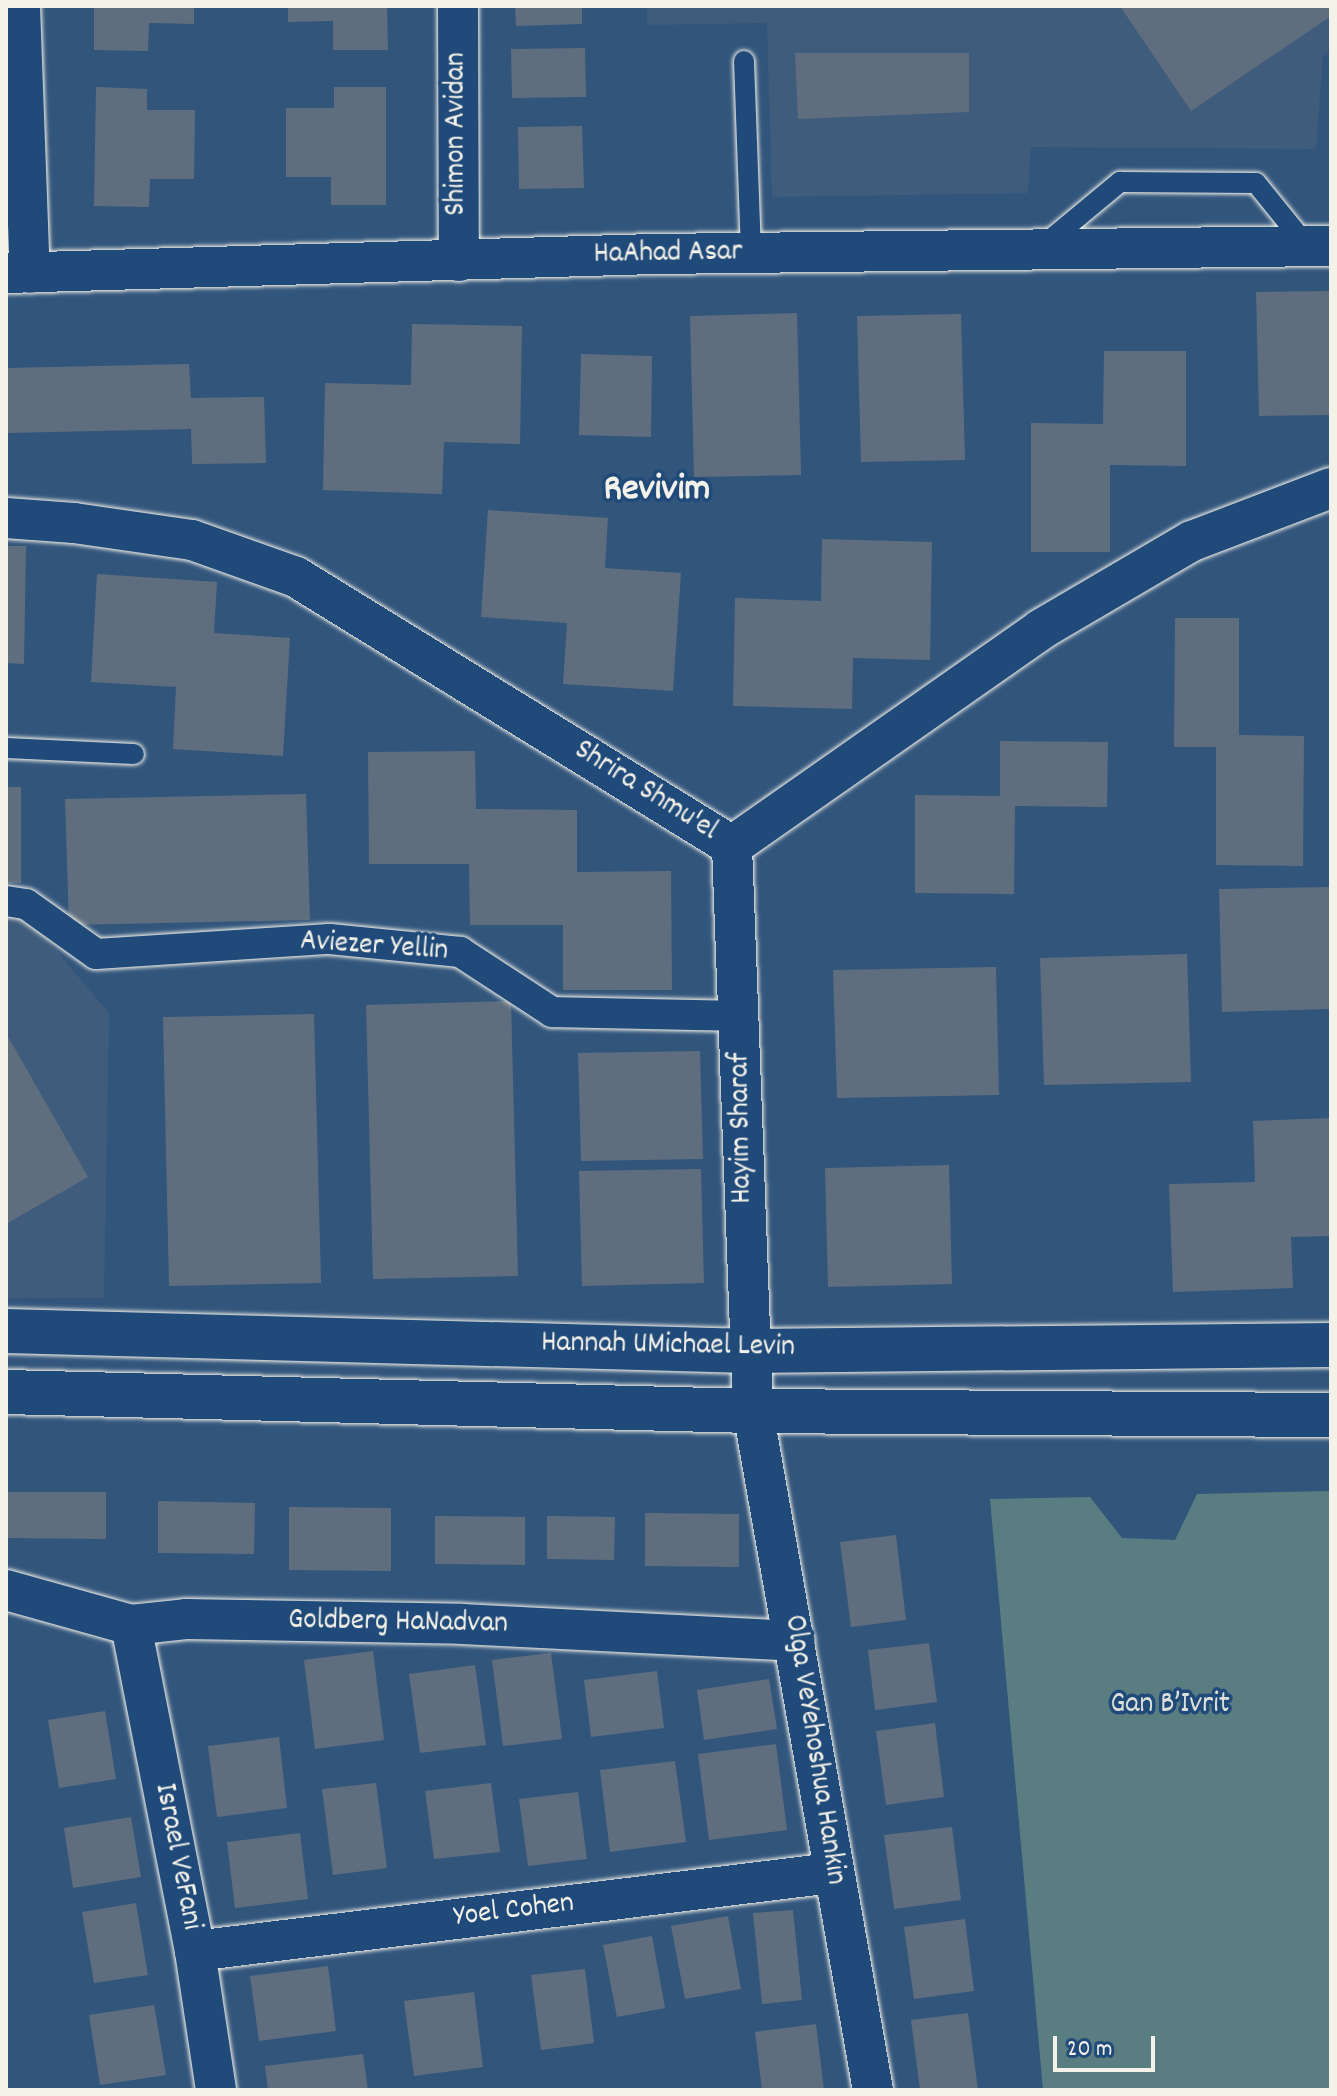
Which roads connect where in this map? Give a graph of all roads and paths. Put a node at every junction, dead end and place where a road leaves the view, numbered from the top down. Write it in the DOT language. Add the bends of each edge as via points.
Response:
graph roads {
  1 [pos="20,6"];
  2 [pos="458,6"];
  3 [pos="744,61"];
  4 [pos="1325,245"];
  5 [pos="1040,249"];
  6 [pos="751,253"];
  7 [pos="459,261"];
  8 [pos="18,273"];
  9 [pos="1331,488"];
  10 [pos="6,518"];
  11 [pos="6,748"];
  12 [pos="134,754"];
  13 [pos="732,846"];
  14 [pos="6,901"];
  15 [pos="740,1016"];
  16 [pos="6,1331"];
  17 [pos="1331,1345"];
  18 [pos="749,1351"];
  19 [pos="6,1392"];
  20 [pos="753,1411"];
  21 [pos="1331,1415"];
  22 [pos="6,1590"];
  23 [pos="131,1625"];
  24 [pos="795,1641"];
  25 [pos="832,1873"];
  26 [pos="195,1951"];
  27 [pos="216,2090"];
  28 [pos="873,2090"];
  1 -- 8 [label="street"];
  2 -- 7 [label="street, Shimon Avidan"];
  3 -- 6 [label="lane"];
  4 -- 5 [label="street, HaAhad Asar"];
  4 -- 5 [label="lane" via="1256,183 1120,182"];
  5 -- 6 [label="street, HaAhad Asar"];
  6 -- 7 [label="street, HaAhad Asar"];
  7 -- 8 [label="street, HaAhad Asar"];
  9 -- 13 [label="street, Shrira Shmu'el" via="1192,541 1040,630"];
  10 -- 13 [label="street, Shrira Shmu'el" via="192,540 296,577"];
  11 -- 12 [label="lane"];
  13 -- 15 [label="street, Hayim Sharaf"];
  14 -- 15 [label="street, Aviezer Yellin" via="26,904 96,954 330,939 460,952 552,1012"];
  15 -- 18 [label="street, Hayim Sharaf"];
  16 -- 18 [label="main road, Hannah UMichael Levin"];
  17 -- 18 [label="main road, Hannah UMichael Levin"];
  18 -- 20 [label="street, Hayim Sharaf"];
  19 -- 20 [label="main road, Hannah UMichael Levin"];
  20 -- 21 [label="main road, Hannah UMichael Levin"];
  20 -- 24 [label="street, Olga VeYehoshua Hankin"];
  22 -- 23 [label="street, Goldberg HaNadvan"];
  23 -- 24 [label="street, Goldberg HaNadvan" via="186,1619 462,1624"];
  23 -- 26 [label="street, Israel VeFani"];
  24 -- 25 [label="street, Olga VeYehoshua Hankin"];
  25 -- 26 [label="street, Yoel Cohen"];
  25 -- 28 [label="street, Olga VeYehoshua Hankin"];
  26 -- 27 [label="street, Israel VeFani"];
}
